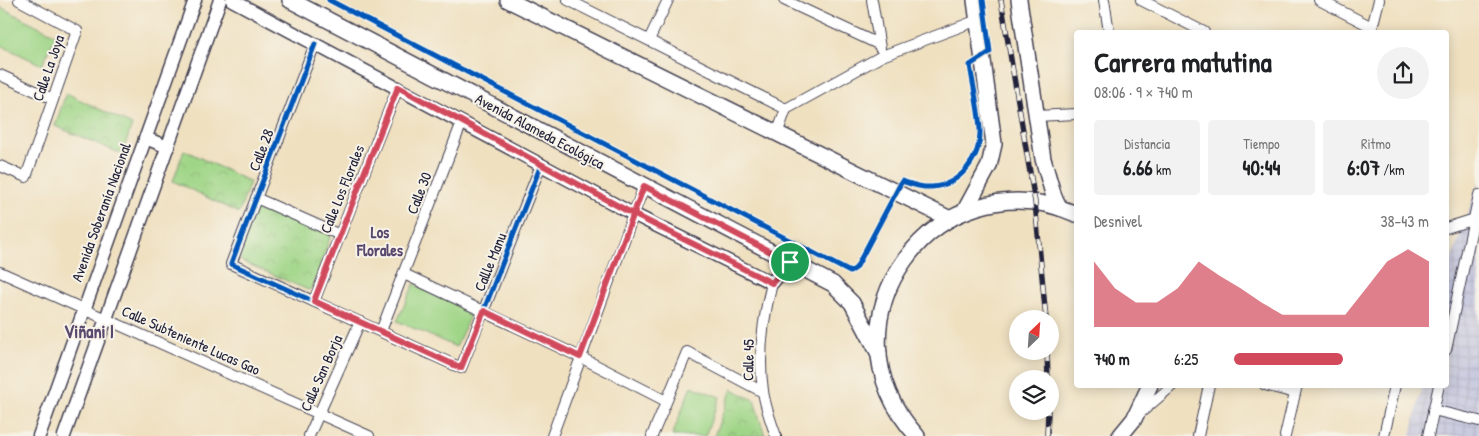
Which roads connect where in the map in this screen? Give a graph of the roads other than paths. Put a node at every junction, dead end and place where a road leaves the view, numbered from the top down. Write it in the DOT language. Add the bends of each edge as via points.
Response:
graph roads {
  1 [pos="19,0"];
  2 [pos="195,0"];
  3 [pos="220,0"];
  4 [pos="232,0"];
  5 [pos="290,0"];
  6 [pos="508,0"];
  7 [pos="568,0"];
  8 [pos="668,0"];
  9 [pos="872,0"];
  10 [pos="975,0"];
  11 [pos="1020,0"];
  12 [pos="1104,0"];
  13 [pos="1141,0"];
  14 [pos="1319,0"];
  15 [pos="1379,0"];
  16 [pos="789,2"];
  17 [pos="978,20"];
  18 [pos="1109,30"];
  19 [pos="1200,30"];
  20 [pos="1371,30"];
  21 [pos="649,40"];
  22 [pos="315,44"];
  23 [pos="878,44"];
  24 [pos="882,56"];
  25 [pos="0,75"];
  26 [pos="398,87"];
  27 [pos="53,99"];
  28 [pos="786,109"];
  29 [pos="1074,114"];
  30 [pos="1037,116"];
  31 [pos="462,122"];
  32 [pos="777,134"];
  33 [pos="146,138"];
  34 [pos="168,146"];
  35 [pos="541,165"];
  36 [pos="0,166"];
  37 [pos="644,186"];
  38 [pos="1479,195"];
  39 [pos="256,198"];
  40 [pos="1060,208"];
  41 [pos="964,212"];
  42 [pos="1074,213"];
  43 [pos="633,214"];
  44 [pos="1477,217"];
  45 [pos="950,219"];
  46 [pos="1449,227"];
  47 [pos="340,235"];
  48 [pos="790,262"];
  49 [pos="0,272"];
  50 [pos="404,274"];
  51 [pos="772,283"];
  52 [pos="314,301"];
  53 [pos="84,309"];
  54 [pos="484,311"];
  55 [pos="106,319"];
  56 [pos="360,322"];
  57 [pos="381,331"];
  58 [pos="1449,337"];
  59 [pos="879,354"];
  60 [pos="580,357"];
  61 [pos="1149,388"];
  62 [pos="1170,388"];
  63 [pos="1208,388"];
  64 [pos="1394,388"];
  65 [pos="1438,388"];
  66 [pos="1296,389"];
  67 [pos="763,392"];
  68 [pos="666,401"];
  69 [pos="1433,410"];
  70 [pos="319,414"];
  71 [pos="900,415"];
  72 [pos="1134,419"];
  73 [pos="1479,421"];
  74 [pos="38,436"];
  75 [pos="64,436"];
  76 [pos="309,436"];
  77 [pos="369,436"];
  78 [pos="552,436"];
  79 [pos="652,436"];
  80 [pos="776,436"];
  81 [pos="909,436"];
  82 [pos="917,436"];
  83 [pos="1120,436"];
  84 [pos="1198,436"];
  85 [pos="1285,436"];
  86 [pos="1384,436"];
  87 [pos="1428,436"];
  1 -- 27 [label="street, Calle La Joya" via="77,31"];
  2 -- 33 [label="street, Avenida Soberanía Nacional"];
  3 -- 34 [label="street"];
  4 -- 22 [label="street, Avenida Alameda Ecológica"];
  5 -- 37 [label="main road, Avenida Alameda Ecológica"];
  6 -- 32 [label="main road"];
  7 -- 21 [label="street"];
  8 -- 21 [label="street"];
  9 -- 23 [label="street"];
  10 -- 17 [label="main road"];
  11 -- 30 [label="main road"];
  12 -- 18 [label="street"];
  13 -- 19 [label="street"];
  14 -- 20 [label="street"];
  15 -- 20 [label="street"];
  16 -- 23 [label="street"];
  17 -- 24 [label="street"];
  17 -- 41 [label="main road" via="994,144 989,166"];
  21 -- 28 [label="street"];
  22 -- 26 [label="street, Avenida Alameda Ecológica"];
  22 -- 39 [label="street, Calle 28"];
  23 -- 24 [label="street"];
  24 -- 28 [label="street"];
  25 -- 27 [label="street"];
  26 -- 31 [label="street, Avenida Alameda Ecológica"];
  26 -- 47 [label="street, Calle Los Florales"];
  27 -- 36 [label="street, Calle La Joya" via="26,177"];
  28 -- 32 [label="street"];
  29 -- 30 [label="street"];
  30 -- 40 [label="main road" via="1043,159"];
  31 -- 35 [label="street, Avenida Alameda Ecológica"];
  31 -- 50 [label="street, Calle 30"];
  32 -- 45 [label="main road"];
  33 -- 34 [label="street"];
  33 -- 53 [label="street, Avenida Soberanía Nacional"];
  34 -- 55 [label="street"];
  35 -- 43 [label="street, Avenida Alameda Ecológica"];
  35 -- 54 [label="street, Callle Manu"];
  37 -- 43 [label="street"];
  37 -- 48 [label="main road, Avenida Alameda Ecológica"];
  38 -- 44 [label="street"];
  39 -- 47 [label="street"];
  39 -- 52 [label="street, Calle 28" via="231,264"];
  40 -- 41 [label="main road" via="1034,202 1012,202"];
  40 -- 42 [label="main road"];
  41 -- 45 [label="main road"];
  43 -- 51 [label="street, Avenida Alameda Ecológica"];
  43 -- 60 [label="street"];
  44 -- 46 [label="street"];
  44 -- 58 [label="street"];
  45 -- 59 [label="main road" via="912,249 894,276 881,311"];
  47 -- 52 [label="street, Calle Los Florales"];
  48 -- 51 [label="street"];
  48 -- 59 [label="main road, Avenida Alameda Ecológica" via="833,284 852,303"];
  49 -- 53 [label="street, Calle Subteniente Lucas Gao"];
  50 -- 54 [label="street"];
  50 -- 57 [label="street, Calle 30"];
  51 -- 67 [label="street, Calle 45" via="765,309 761,358"];
  52 -- 56 [label="street"];
  53 -- 55 [label="street, Calle Subteniente Lucas Gao"];
  53 -- 74 [label="street, Avenida Soberanía Nacional"];
  54 -- 57 [label="street, Callle Manu" via="461,368"];
  54 -- 60 [label="street"];
  55 -- 70 [label="street, Calle Subteniente Lucas Gao"];
  55 -- 75 [label="street"];
  56 -- 57 [label="street"];
  56 -- 70 [label="street, Calle San Borja"];
  59 -- 71 [label="main road" via="886,386"];
  60 -- 68 [label="street"];
  60 -- 78 [label="street"];
  61 -- 72 [label="main road"];
  62 -- 72 [label="street"];
  63 -- 84 [label="street"];
  64 -- 86 [label="street"];
  65 -- 69 [label="street"];
  66 -- 85 [label="street"];
  67 -- 68 [label="street" via="687,352"];
  67 -- 80 [label="street, Calle 45"];
  68 -- 79 [label="street"];
  69 -- 73 [label="street"];
  69 -- 87 [label="street"];
  70 -- 76 [label="street, Calle San Borja"];
  70 -- 77 [label="street, Calle Subteniente Lucas Gao"];
  71 -- 81 [label="main road"];
  71 -- 82 [label="main road"];
  72 -- 83 [label="main road"];
}
